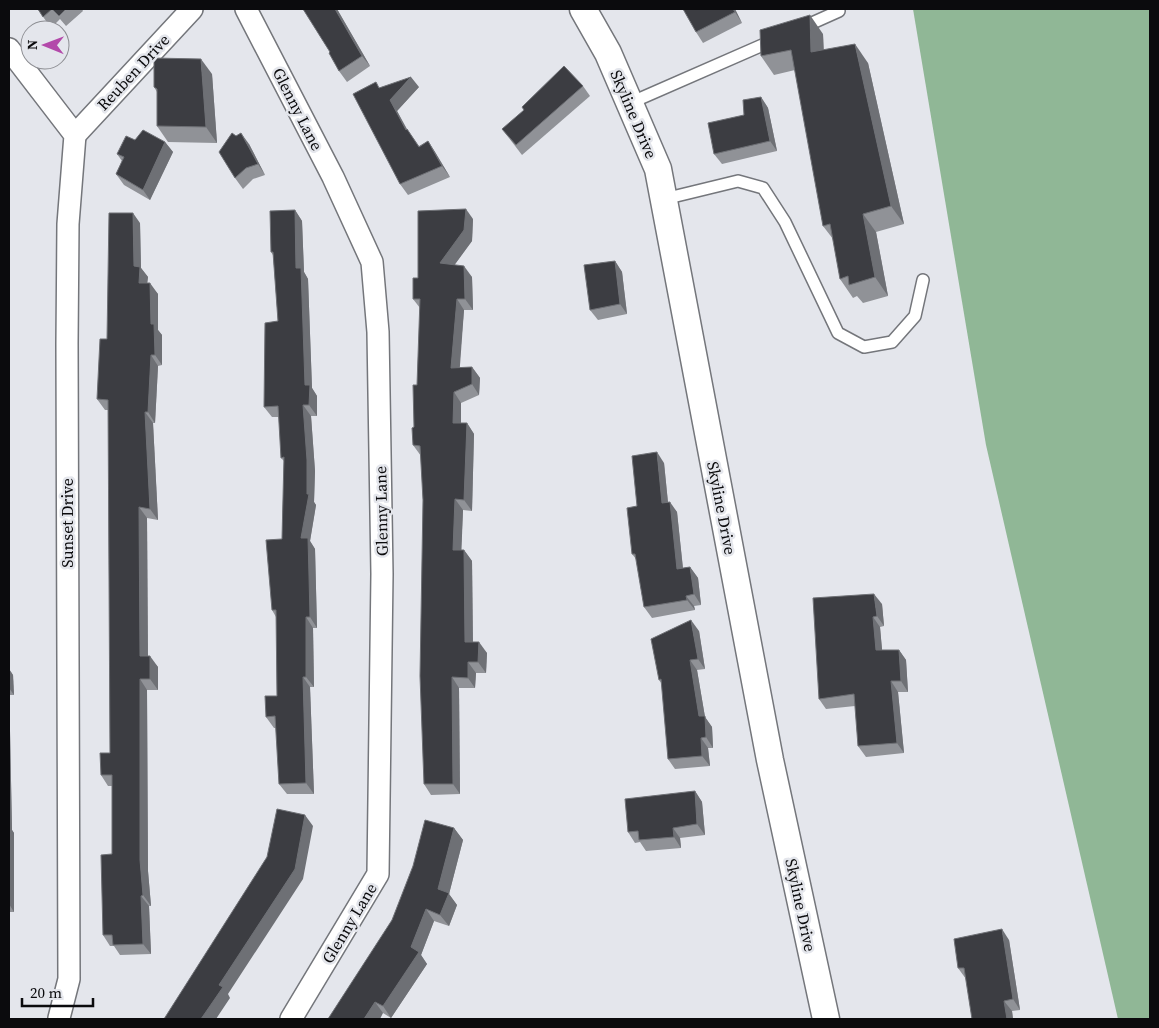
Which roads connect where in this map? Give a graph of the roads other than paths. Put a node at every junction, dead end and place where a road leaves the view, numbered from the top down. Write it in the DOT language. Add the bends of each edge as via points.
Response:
graph roads {
  1 [pos="192,9"];
  2 [pos="246,9"];
  3 [pos="583,9"];
  4 [pos="839,11"];
  5 [pos="9,49"];
  6 [pos="630,103"];
  7 [pos="75,135"];
  8 [pos="664,199"];
  9 [pos="923,280"];
  10 [pos="59,1018"];
  11 [pos="291,1019"];
  12 [pos="826,1019"];
  1 -- 7 [label="street, Reuben Drive"];
  2 -- 11 [label="street, Glenny Lane" via="333,177 372,262 378,332 382,574 378,874"];
  3 -- 6 [label="street, Skyline Drive" via="608,53"];
  4 -- 6 [label="lane"];
  5 -- 7 [label="street"];
  6 -- 8 [label="street, Skyline Drive" via="658,169"];
  7 -- 10 [label="street, Sunset Drive" via="68,224 67,344 69,979"];
  8 -- 9 [label="lane" via="738,181 763,188 785,222 838,333 864,347 892,342 915,316"];
  8 -- 12 [label="street, Skyline Drive" via="770,760"];
}
